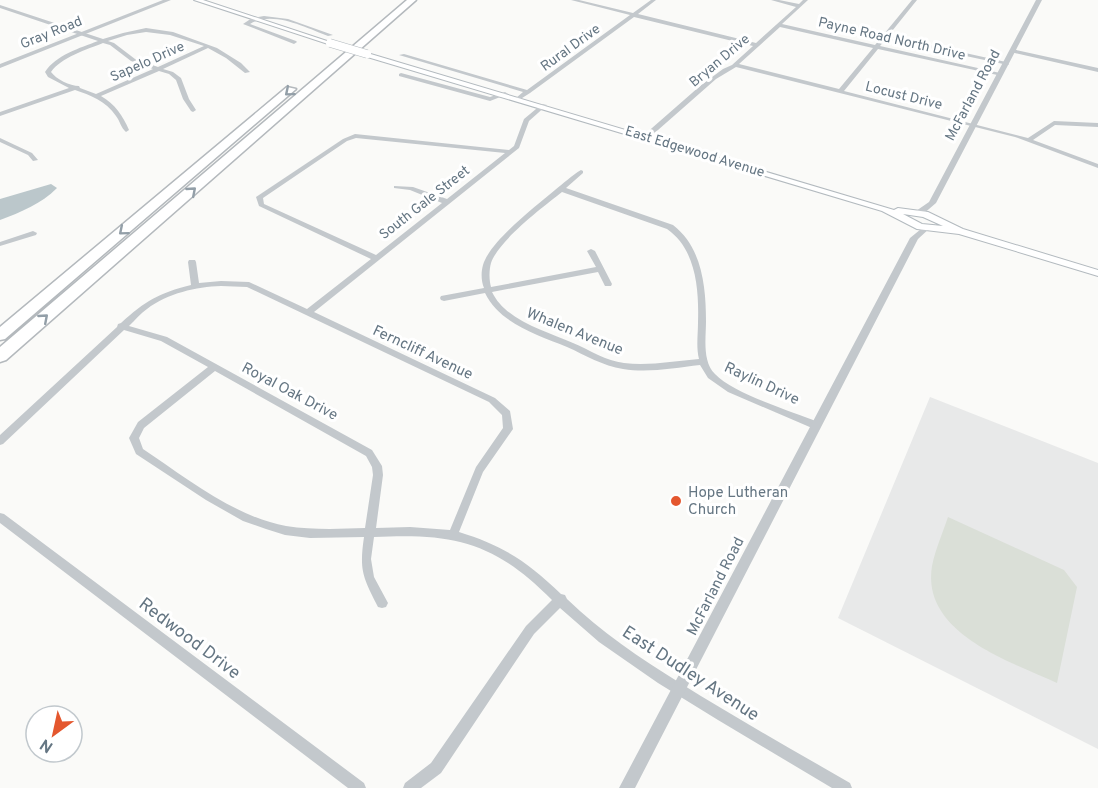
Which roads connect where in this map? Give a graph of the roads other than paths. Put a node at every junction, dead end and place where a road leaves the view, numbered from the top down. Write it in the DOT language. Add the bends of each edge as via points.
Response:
graph roads {
  1 [pos="157,0"];
  2 [pos="168,0"];
  3 [pos="188,0"];
  4 [pos="398,0"];
  5 [pos="412,0"];
  6 [pos="573,0"];
  7 [pos="654,0"];
  8 [pos="773,0"];
  9 [pos="806,0"];
  10 [pos="915,0"];
  11 [pos="1040,0"];
  12 [pos="199,1"];
  13 [pos="0,6"];
  14 [pos="800,6"];
  15 [pos="144,7"];
  16 [pos="634,15"];
  17 [pos="252,19"];
  18 [pos="779,25"];
  19 [pos="81,33"];
  20 [pos="885,37"];
  21 [pos="104,42"];
  22 [pos="294,42"];
  23 [pos="757,45"];
  24 [pos="207,47"];
  25 [pos="877,47"];
  26 [pos="1012,51"];
  27 [pos="402,55"];
  28 [pos="1005,64"];
  29 [pos="735,65"];
  30 [pos="0,66"];
  31 [pos="161,69"];
  32 [pos="1098,70"];
  33 [pos="247,72"];
  34 [pos="401,75"];
  35 [pos="1000,75"];
  36 [pos="77,87"];
  37 [pos="528,92"];
  38 [pos="841,92"];
  39 [pos="505,94"];
  40 [pos="97,96"];
  41 [pos="519,98"];
  42 [pos="544,105"];
  43 [pos="193,110"];
  44 [pos="0,114"];
  45 [pos="973,125"];
  46 [pos="1098,125"];
  47 [pos="126,130"];
  48 [pos="646,136"];
  49 [pos="0,140"];
  50 [pos="1029,140"];
  51 [pos="510,152"];
  52 [pos="35,160"];
  53 [pos="1098,166"];
  54 [pos="581,172"];
  55 [pos="396,187"];
  56 [pos="561,189"];
  57 [pos="447,202"];
  58 [pos="932,203"];
  59 [pos="914,217"];
  60 [pos="932,224"];
  61 [pos="33,233"];
  62 [pos="914,238"];
  63 [pos="0,244"];
  64 [pos="591,251"];
  65 [pos="376,258"];
  66 [pos="192,262"];
  67 [pos="600,268"];
  68 [pos="1098,273"];
  69 [pos="608,284"];
  70 [pos="195,286"];
  71 [pos="489,290"];
  72 [pos="444,298"];
  73 [pos="309,312"];
  74 [pos="120,326"];
  75 [pos="0,335"];
  76 [pos="0,356"];
  77 [pos="703,362"];
  78 [pos="214,367"];
  79 [pos="815,425"];
  80 [pos="0,441"];
  81 [pos="0,517"];
  82 [pos="370,532"];
  83 [pos="453,535"];
  84 [pos="561,599"];
  85 [pos="382,603"];
  86 [pos="678,690"];
  87 [pos="359,788"];
  88 [pos="410,788"];
  89 [pos="627,788"];
  90 [pos="845,788"];
  1 -- 15 [label="street, Gray Road"];
  2 -- 15 [label="street, Gray Road"];
  3 -- 12 [label="main road, East Edgewood Avenue"];
  4 -- 75 [label="highway, one-way"];
  76 -- 5 [label="highway, one-way"];
  6 -- 16 [label="street"];
  7 -- 16 [label="street, Rural Drive"];
  8 -- 14 [label="street"];
  9 -- 14 [label="street, Bryan Drive"];
  10 -- 20 [label="street"];
  11 -- 26 [label="street, McFarland Road"];
  12 -- 17 [label="main road, East Edgewood Avenue"];
  13 -- 19 [label="street"];
  14 -- 18 [label="street, Bryan Drive"];
  15 -- 19 [label="street, Gray Road"];
  16 -- 23 [label="street"];
  16 -- 37 [label="street, Rural Drive"];
  17 -- 22 [label="street, East Edgewood Avenue" via="247,26"];
  17 -- 39 [label="main road, East Edgewood Avenue, bridge"];
  18 -- 23 [label="street, Bryan Drive"];
  18 -- 25 [label="street, Payne Road North Drive"];
  19 -- 21 [label="street"];
  19 -- 30 [label="street, Gray Road"];
  20 -- 25 [label="street"];
  20 -- 28 [label="street"];
  21 -- 24 [label="street" via="150,30"];
  21 -- 31 [label="street" via="133,60"];
  21 -- 36 [label="street" via="60,60 49,69 52,78"];
  23 -- 29 [label="street, Bryan Drive"];
  24 -- 31 [label="street, Sapelo Drive"];
  24 -- 33 [label="street" via="231,58"];
  25 -- 35 [label="street, Payne Road North Drive"];
  25 -- 38 [label="street"];
  26 -- 28 [label="street, McFarland Road"];
  26 -- 32 [label="street"];
  27 -- 37 [label="street"];
  28 -- 35 [label="street, McFarland Road"];
  29 -- 38 [label="street, Locust Drive"];
  29 -- 48 [label="street, Bryan Drive" via="718,73"];
  31 -- 40 [label="street, Sapelo Drive"];
  31 -- 43 [label="street" via="179,79"];
  34 -- 39 [label="street, East Edgewood Avenue" via="490,99"];
  35 -- 45 [label="street, McFarland Road"];
  36 -- 40 [label="street"];
  36 -- 44 [label="street"];
  37 -- 41 [label="street, Rural Drive"];
  38 -- 45 [label="street, Locust Drive"];
  39 -- 41 [label="main road, East Edgewood Avenue"];
  40 -- 47 [label="street" via="115,109"];
  41 -- 42 [label="main road, East Edgewood Avenue"];
  42 -- 48 [label="main road, East Edgewood Avenue"];
  42 -- 51 [label="street, South Gale Street" via="528,118 520,143"];
  45 -- 50 [label="street, Locust Drive"];
  45 -- 58 [label="street, McFarland Road"];
  46 -- 50 [label="street" via="1056,122"];
  48 -- 59 [label="main road, East Edgewood Avenue"];
  49 -- 52 [label="street"];
  50 -- 53 [label="street, Locust Drive"];
  51 -- 57 [label="street, South Gale Street"];
  51 -- 65 [label="street" via="352,137 258,198 260,204"];
  54 -- 56 [label="street"];
  55 -- 57 [label="street" via="411,188"];
  56 -- 71 [label="street" via="494,252 486,272"];
  56 -- 77 [label="street" via="678,232 686,241 702,313"];
  57 -- 65 [label="street, South Gale Street"];
  58 -- 59 [label="street, McFarland Road"];
  58 -- 60 [label="street"];
  59 -- 60 [label="main road, East Edgewood Avenue"];
  59 -- 62 [label="street"];
  60 -- 62 [label="street, McFarland Road"];
  60 -- 68 [label="main road, East Edgewood Avenue"];
  61 -- 63 [label="street"];
  62 -- 79 [label="street, McFarland Road"];
  64 -- 67 [label="street"];
  65 -- 73 [label="street, South Gale Street"];
  66 -- 70 [label="street"];
  67 -- 69 [label="street"];
  67 -- 71 [label="street"];
  70 -- 73 [label="street, Ferncliff Avenue" via="249,285"];
  70 -- 74 [label="street, Ferncliff Avenue" via="150,303"];
  71 -- 72 [label="street"];
  71 -- 77 [label="street, Whalen Avenue" via="499,307 517,322 612,363 638,366"];
  73 -- 83 [label="street, Ferncliff Avenue" via="503,407 508,417 507,432 479,470"];
  74 -- 78 [label="street, Royal Oak Drive" via="160,338"];
  74 -- 80 [label="street, Ferncliff Avenue"];
  77 -- 79 [label="street, Raylin Drive" via="726,387"];
  78 -- 82 [label="street, Royal Oak Drive" via="369,453 378,475"];
  78 -- 82 [label="street, East Dudley Avenue" via="141,425 135,435 141,452 254,520 305,532"];
  79 -- 86 [label="street, McFarland Road"];
  81 -- 87 [label="street, Redwood Drive"];
  82 -- 83 [label="street, East Dudley Avenue"];
  82 -- 85 [label="street, Royal Oak Drive" via="367,569"];
  83 -- 84 [label="street, East Dudley Avenue" via="513,558"];
  84 -- 86 [label="street, East Dudley Avenue" via="600,636"];
  84 -- 88 [label="street" via="530,630 436,768"];
  86 -- 89 [label="street, McFarland Road"];
  86 -- 90 [label="street, East Dudley Avenue"];
}
